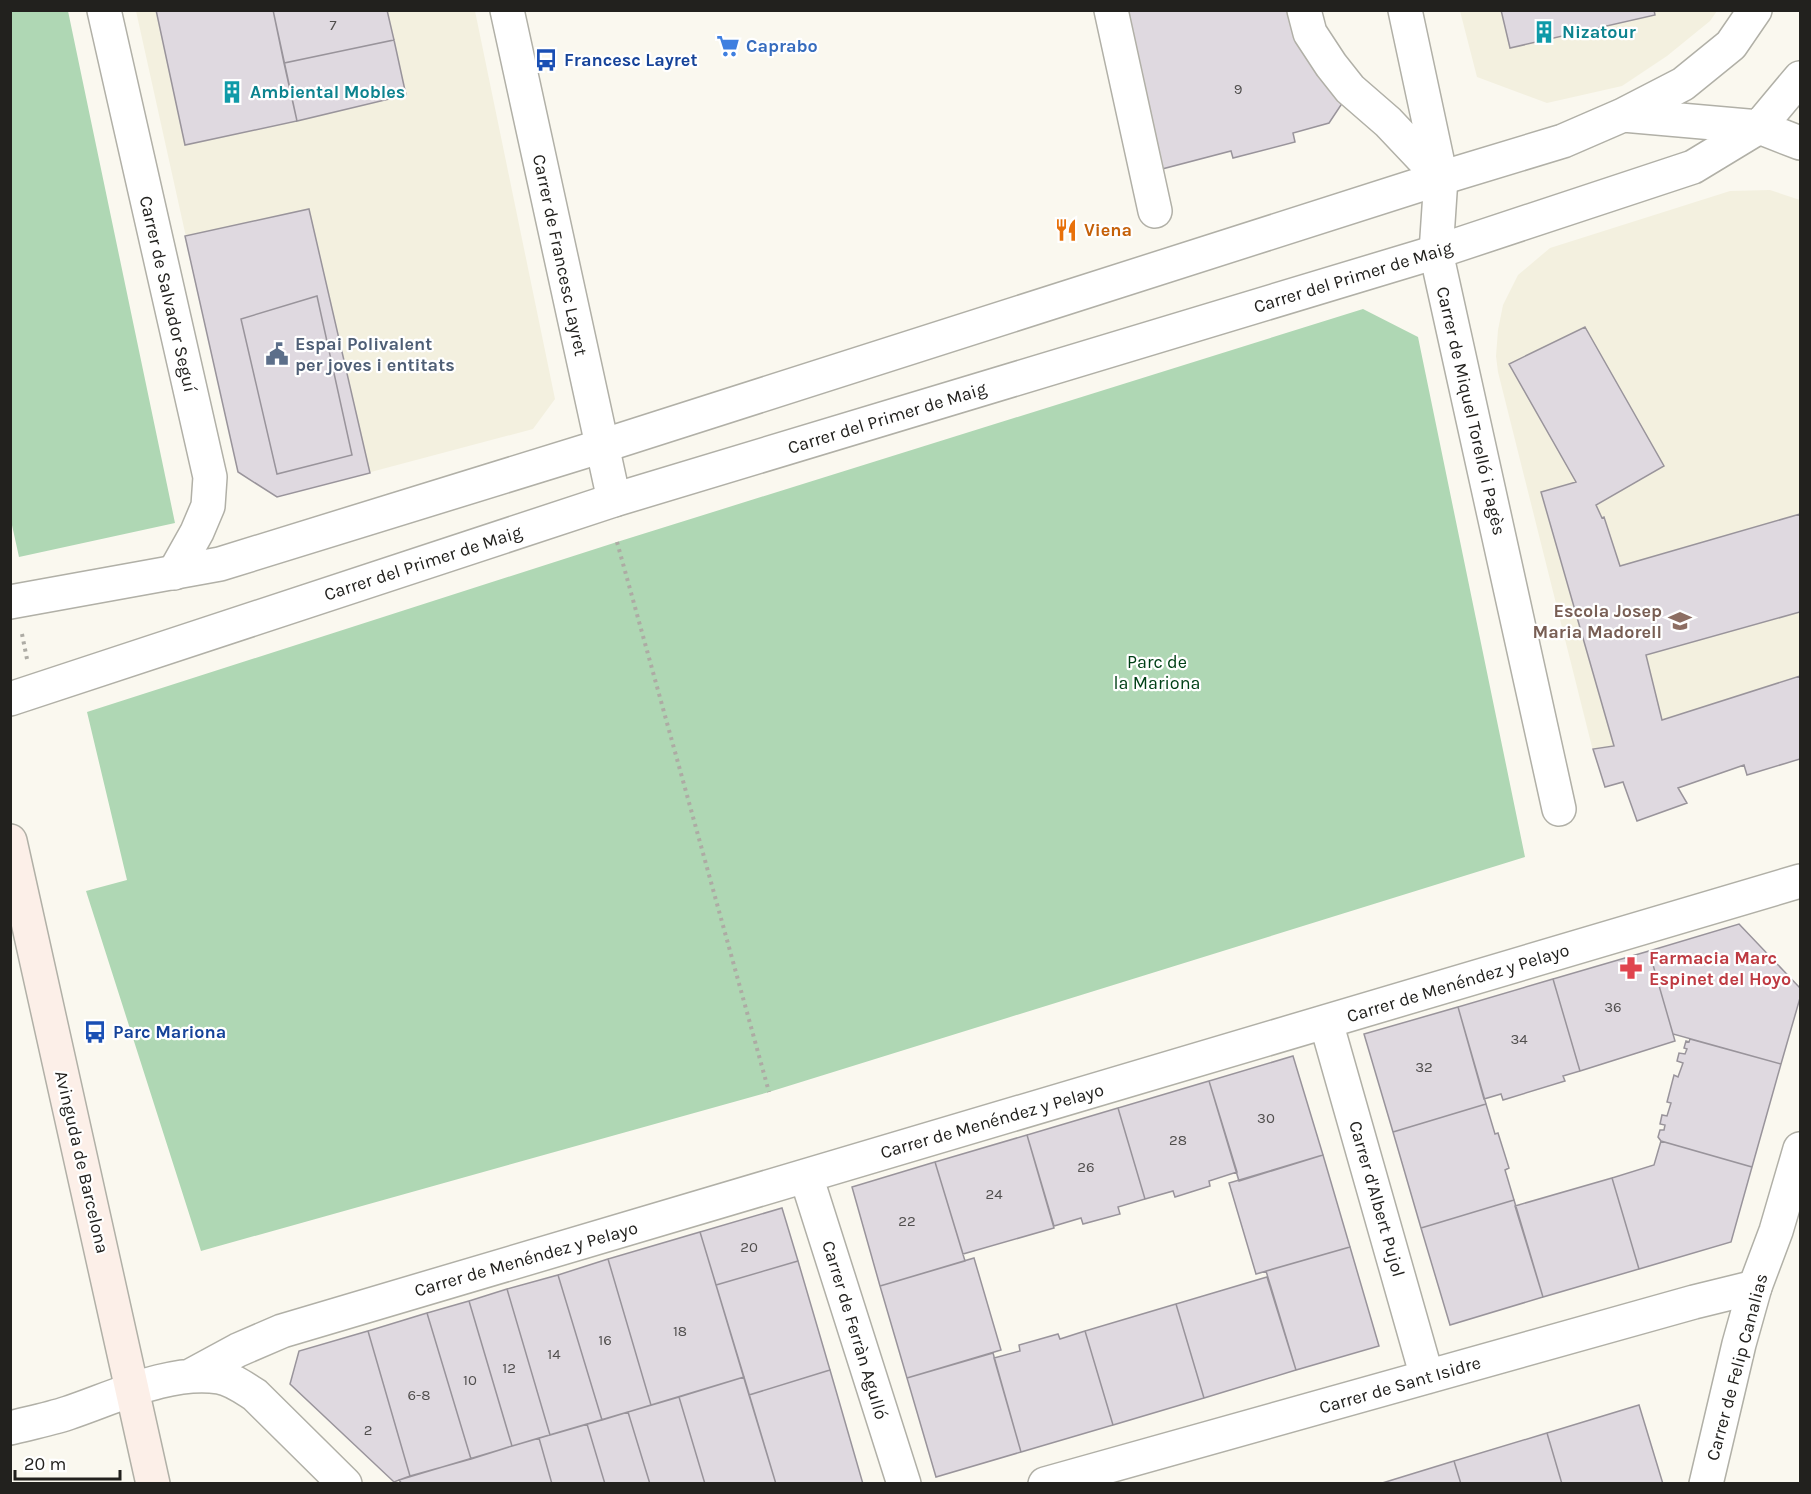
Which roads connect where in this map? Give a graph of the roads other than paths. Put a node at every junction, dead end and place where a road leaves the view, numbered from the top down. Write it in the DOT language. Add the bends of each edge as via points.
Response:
graph roads {
  1 [pos="104,10"];
  2 [pos="507,10"];
  3 [pos="1111,10"];
  4 [pos="1304,10"];
  5 [pos="1405,10"];
  6 [pos="1755,10"];
  7 [pos="1800,78"];
  8 [pos="1623,115"];
  9 [pos="1759,127"];
  10 [pos="1800,143"];
  11 [pos="1441,178"];
  12 [pos="1155,211"];
  13 [pos="1436,252"];
  14 [pos="602,446"];
  15 [pos="614,500"];
  16 [pos="174,573"];
  17 [pos="10,602"];
  18 [pos="10,699"];
  19 [pos="1559,809"];
  20 [pos="10,841"];
  21 [pos="1800,880"];
  22 [pos="1326,1022"];
  23 [pos="1800,1149"];
  24 [pos="806,1176"];
  25 [pos="1755,1287"];
  26 [pos="190,1376"];
  27 [pos="1427,1377"];
  28 [pos="133,1389"];
  29 [pos="10,1428"];
  30 [pos="153,1484"];
  31 [pos="345,1484"];
  32 [pos="904,1484"];
  33 [pos="1045,1484"];
  34 [pos="1706,1484"];
  1 -- 16 [label="street, Carrer de Salvador Seguí" via="210,477 208,506"];
  2 -- 14 [label="street, Carrer de Francesc Layret"];
  3 -- 12 [label="street"];
  4 -- 11 [label="street" via="1310,33 1350,89"];
  5 -- 11 [label="street, Carrer de Miquel Torelló i Pagès"];
  6 -- 8 [label="street" via="1731,45 1683,84"];
  7 -- 9 [label="street, Carrer del Primer de Maig"];
  8 -- 9 [label="street"];
  8 -- 11 [label="street" via="1563,141"];
  9 -- 10 [label="street"];
  9 -- 13 [label="street, Carrer del Primer de Maig" via="1693,167"];
  11 -- 13 [label="street, Carrer de Miquel Torelló i Pagès"];
  11 -- 14 [label="street"];
  13 -- 15 [label="street, Carrer del Primer de Maig"];
  13 -- 19 [label="street, Carrer de Miquel Torelló i Pagès"];
  14 -- 15 [label="street, Carrer de Francesc Layret"];
  14 -- 16 [label="street" via="220,564"];
  15 -- 18 [label="street, Carrer del Primer de Maig"];
  16 -- 17 [label="street"];
  20 -- 28 [label="main road, Avinguda de Barcelona"];
  21 -- 22 [label="street, Carrer de Menéndez y Pelayo"];
  22 -- 24 [label="street, Carrer de Menéndez y Pelayo"];
  22 -- 27 [label="street, Carrer d'Albert Pujol"];
  23 -- 25 [label="street, Carrer de Felip Canalias"];
  24 -- 26 [label="street, Carrer de Menéndez y Pelayo" via="282,1331"];
  24 -- 32 [label="street, Carrer de Ferràn Agulló"];
  25 -- 27 [label="street, Carrer de Sant Isidre"];
  25 -- 34 [label="street, Carrer de Felip Canalias"];
  26 -- 28 [label="street"];
  26 -- 31 [label="street" via="227,1379 255,1395"];
  27 -- 33 [label="street, Carrer de Sant Isidre"];
  28 -- 29 [label="street" via="66,1414"];
  28 -- 30 [label="main road, Avinguda de Barcelona"];
}
